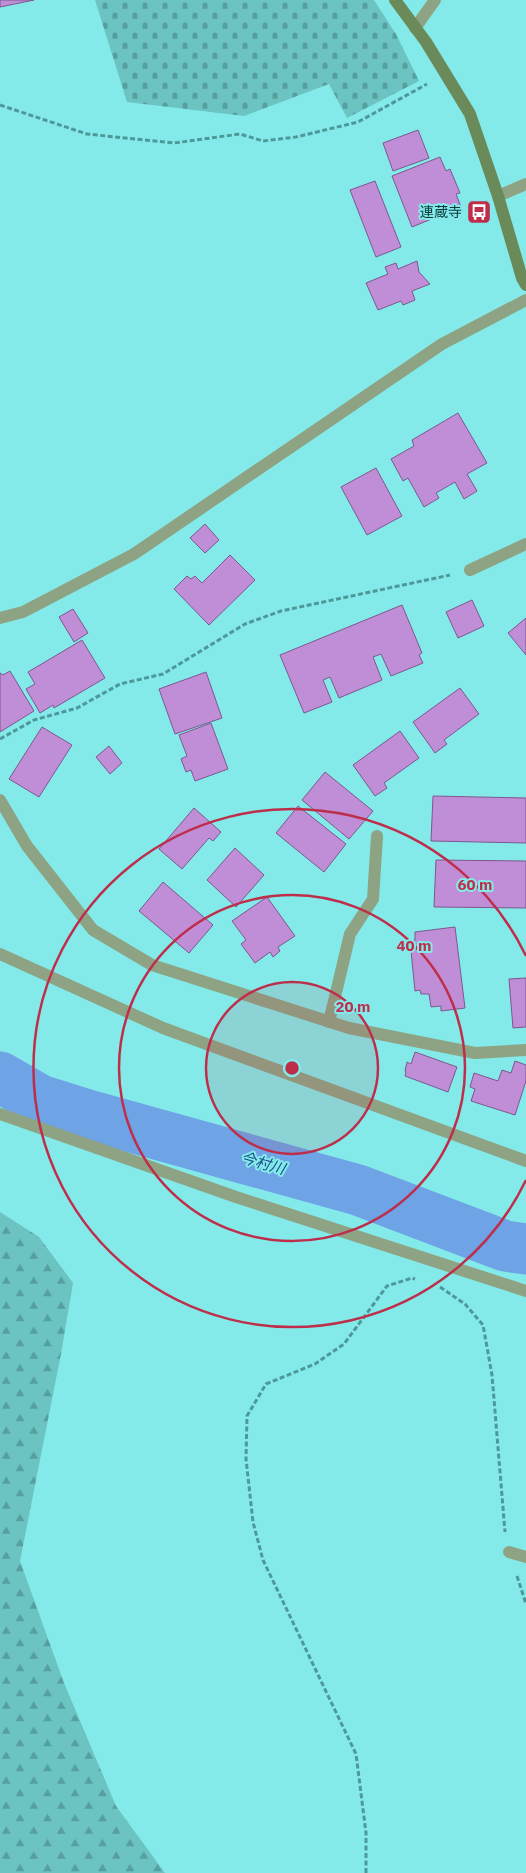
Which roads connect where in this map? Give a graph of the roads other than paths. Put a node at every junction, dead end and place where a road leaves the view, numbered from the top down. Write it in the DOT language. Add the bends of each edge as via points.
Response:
graph roads {
  1 [pos="396,0"];
  2 [pos="435,0"];
  3 [pos="415,28"];
  4 [pos="526,184"];
  5 [pos="498,196"];
  6 [pos="526,285"];
  7 [pos="526,300"];
  8 [pos="526,544"];
  9 [pos="470,570"];
  10 [pos="0,618"];
  11 [pos="0,800"];
  12 [pos="377,836"];
  13 [pos="0,954"];
  14 [pos="328,1022"];
  15 [pos="526,1050"];
  16 [pos="0,1114"];
  17 [pos="526,1161"];
  18 [pos="526,1291"];
  19 [pos="509,1552"];
  20 [pos="526,1556"];
  1 -- 3 [label="street"];
  2 -- 3 [label="street"];
  3 -- 5 [label="street" via="470,114"];
  4 -- 5 [label="street"];
  5 -- 6 [label="street"];
  7 -- 10 [label="street" via="442,344 134,554 23,612"];
  8 -- 9 [label="street"];
  11 -- 14 [label="street" via="27,846 93,930 152,965"];
  12 -- 14 [label="street" via="373,899 350,934"];
  13 -- 17 [label="street" via="163,1028"];
  14 -- 15 [label="street" via="475,1053"];
  16 -- 18 [label="street" via="236,1197"];
  19 -- 20 [label="street"];
}
